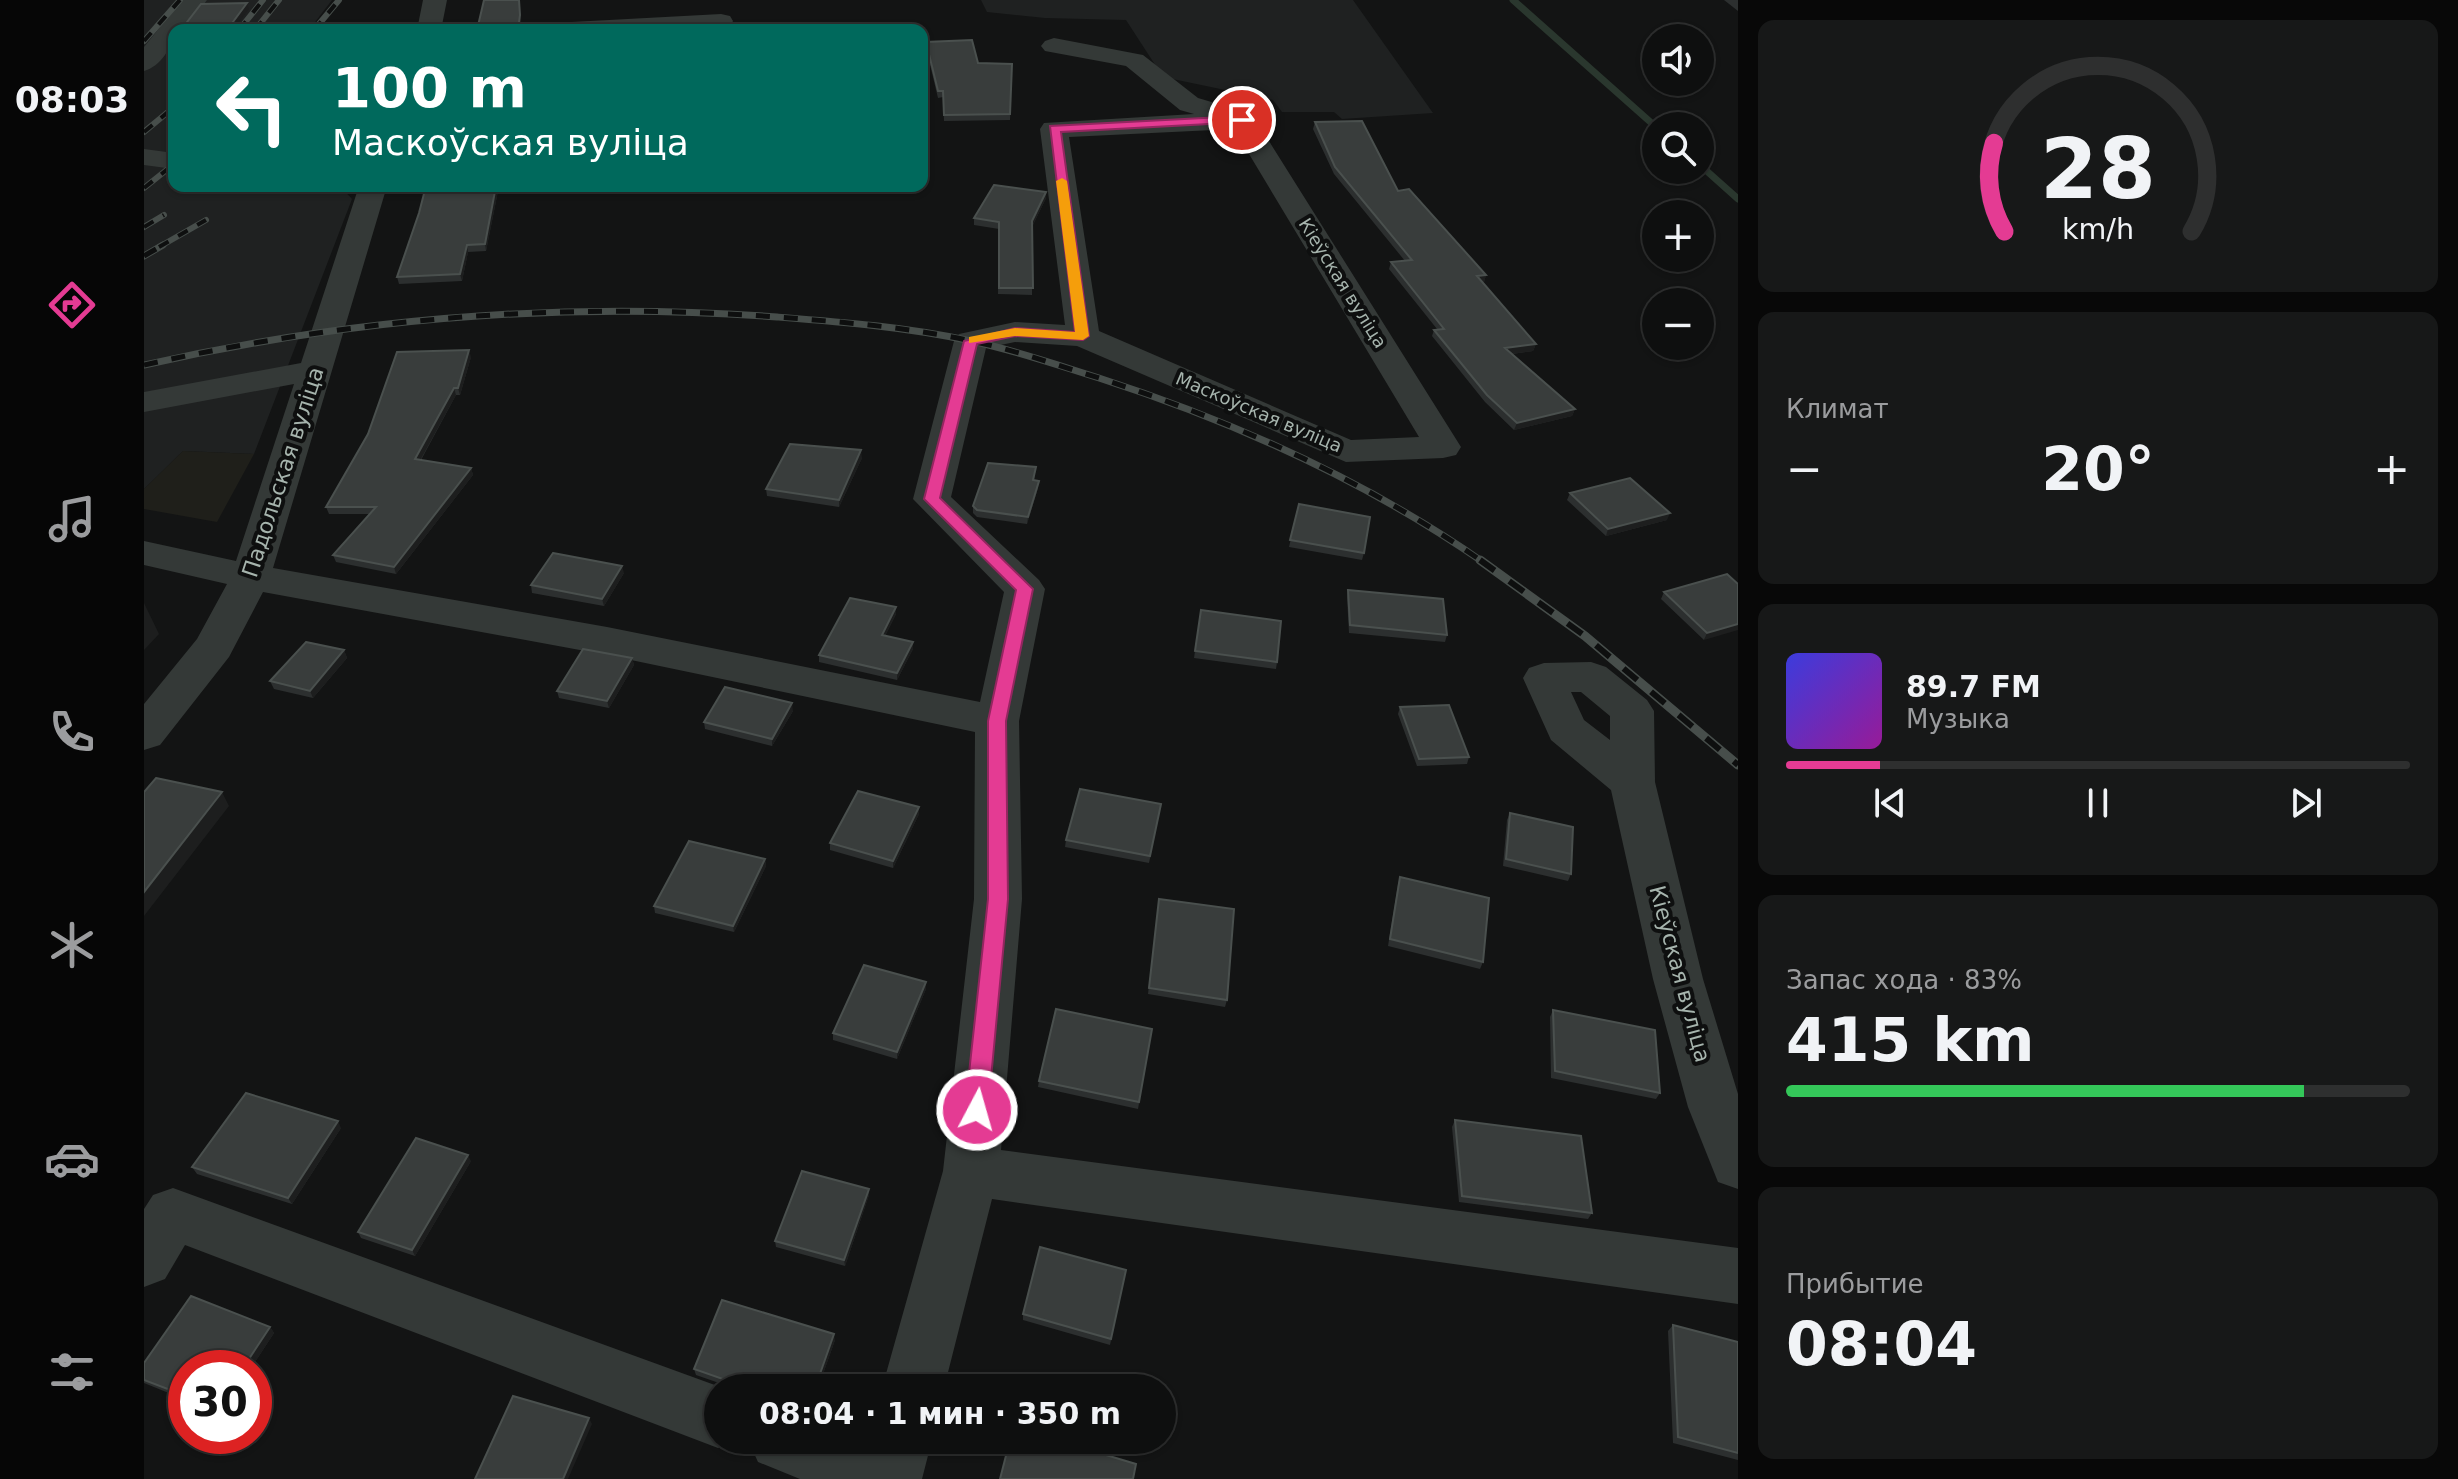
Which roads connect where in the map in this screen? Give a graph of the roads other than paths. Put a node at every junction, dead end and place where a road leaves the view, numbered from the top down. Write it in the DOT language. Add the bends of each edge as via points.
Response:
graph roads {
  1 [pos="195,0"];
  2 [pos="435,0"];
  3 [pos="721,21"];
  4 [pos="176,24"];
  5 [pos="430,24"];
  6 [pos="665,24"];
  7 [pos="168,33"];
  8 [pos="1054,46"];
  9 [pos="144,63"];
  10 [pos="1242,120"];
  11 [pos="144,157"];
  12 [pos="168,160"];
  13 [pos="371,192"];
  14 [pos="1083,336"];
  15 [pos="317,370"];
  16 [pos="144,402"];
  17 [pos="1443,447"];
  18 [pos="144,553"];
  19 [pos="251,577"];
  20 [pos="997,721"];
  21 [pos="144,733"];
  22 [pos="1632,782"];
  23 [pos="1738,1164"];
  24 [pos="971,1171"];
  25 [pos="144,1259"];
  26 [pos="1738,1276"];
  27 [pos="917,1374"];
  28 [pos="704,1412"];
  29 [pos="818,1454"];
  30 [pos="895,1454"];
  31 [pos="887,1479"];
  1 -- 4 [label="street"];
  2 -- 5 [label="street"];
  3 -- 6 [label="street"];
  7 -- 9 [label="street"];
  8 -- 10 [label="street" via="1134,60 1189,104"];
  10 -- 14 [label="street" via="1054,129"];
  10 -- 17 [label="street, Кіеўская вуліца"];
  11 -- 12 [label="street"];
  13 -- 15 [label="street, Падольская вуліца"];
  14 -- 17 [label="street, Маскоўская вуліца" via="1346,451"];
  14 -- 20 [label="street, Маскоўская вуліца" via="1015,332 971,341 932,499 1025,589"];
  15 -- 16 [label="street"];
  15 -- 19 [label="street, Падольская вуліца"];
  18 -- 19 [label="street"];
  19 -- 20 [label="street" via="607,641"];
  19 -- 21 [label="street, Падольская вуліца" via="214,647"];
  20 -- 24 [label="street, Маскоўская вуліца" via="998,899"];
  22 -- 23 [label="street, Кіеўская вуліца" via="1678,979 1715,1107"];
  24 -- 26 [label="street"];
  24 -- 27 [label="street, Маскоўская вуліца"];
  25 -- 28 [label="street" via="173,1214"];
  29 -- 31 [label="street"];
  30 -- 31 [label="street"];
}
